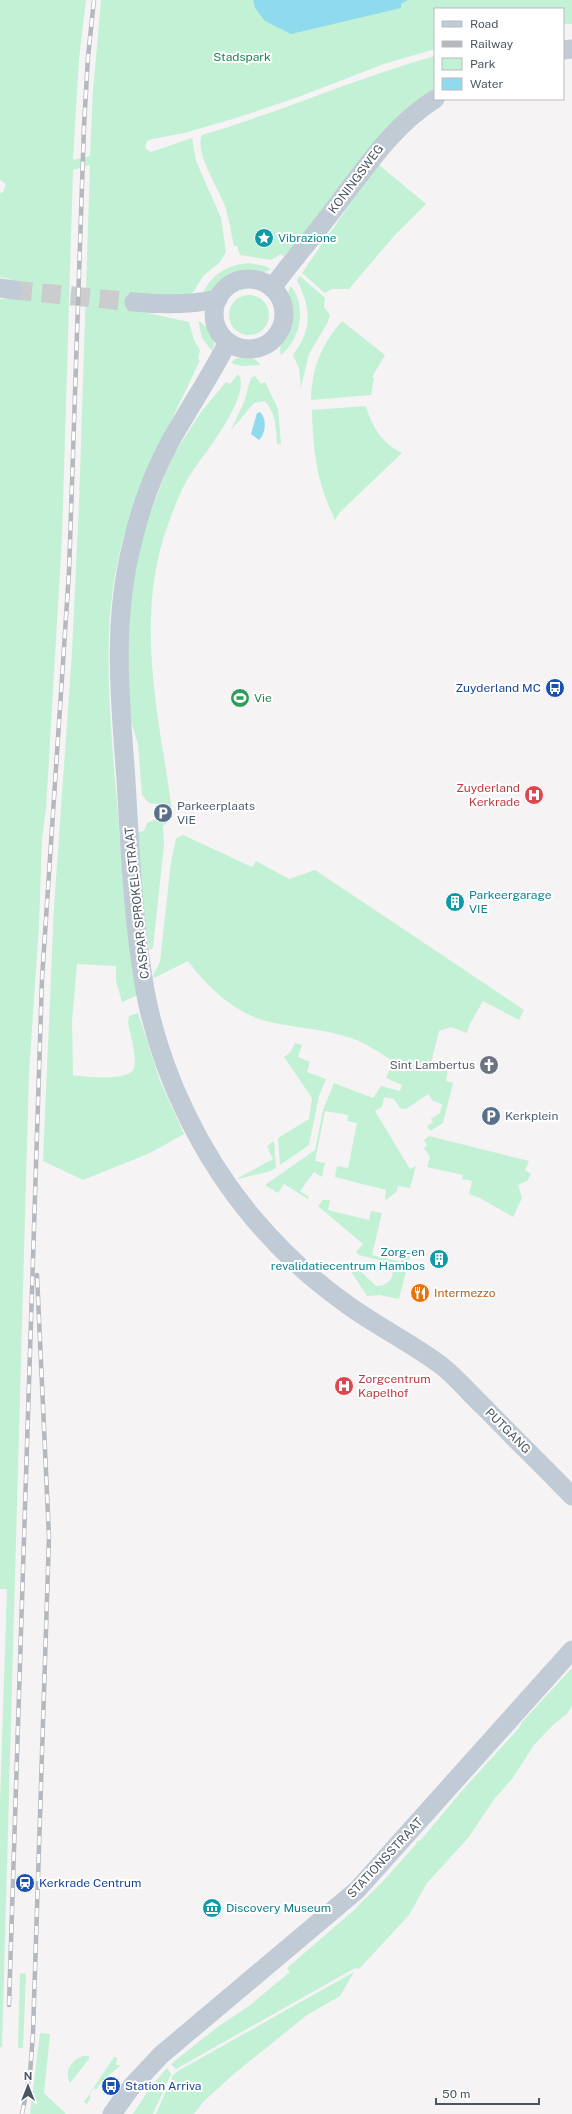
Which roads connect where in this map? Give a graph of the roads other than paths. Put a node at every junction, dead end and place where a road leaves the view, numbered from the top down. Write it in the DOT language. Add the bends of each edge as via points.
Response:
graph roads {
  1 [pos="434,100"];
  2 [pos="272,288"];
  3 [pos="218,299"];
  4 [pos="134,302"];
  5 [pos="160,304"];
  6 [pos="215,322"];
  7 [pos="228,342"];
  8 [pos="443,1367"];
  9 [pos="572,1496"];
  10 [pos="572,1650"];
  11 [pos="112,2114"];
  1 -- 2 [label="main road, KONINGSWEG" via="393,132"];
  2 -- 3 [label="main road" via="258,281 242,280 224,290"];
  2 -- 7 [label="main road" via="278,295 284,314 283,324 273,340 253,349 240,348"];
  3 -- 5 [label="main road" via="196,304"];
  3 -- 6 [label="main road" via="214,314"];
  4 -- 5 [label="main road"];
  5 -- 6 [label="main road"];
  6 -- 7 [label="main road"];
  7 -- 8 [label="main road, CASPAR SPROKELSTRAAT" via="172,440 156,474 137,525 120,601 118,638 121,715 136,922 146,991 163,1055 192,1125 226,1181 255,1220 326,1289"];
  8 -- 9 [label="main road, PUTGANG"];
  10 -- 11 [label="main road, STATIONSSTRAAT" via="357,1890 161,2055 132,2086"];
}
